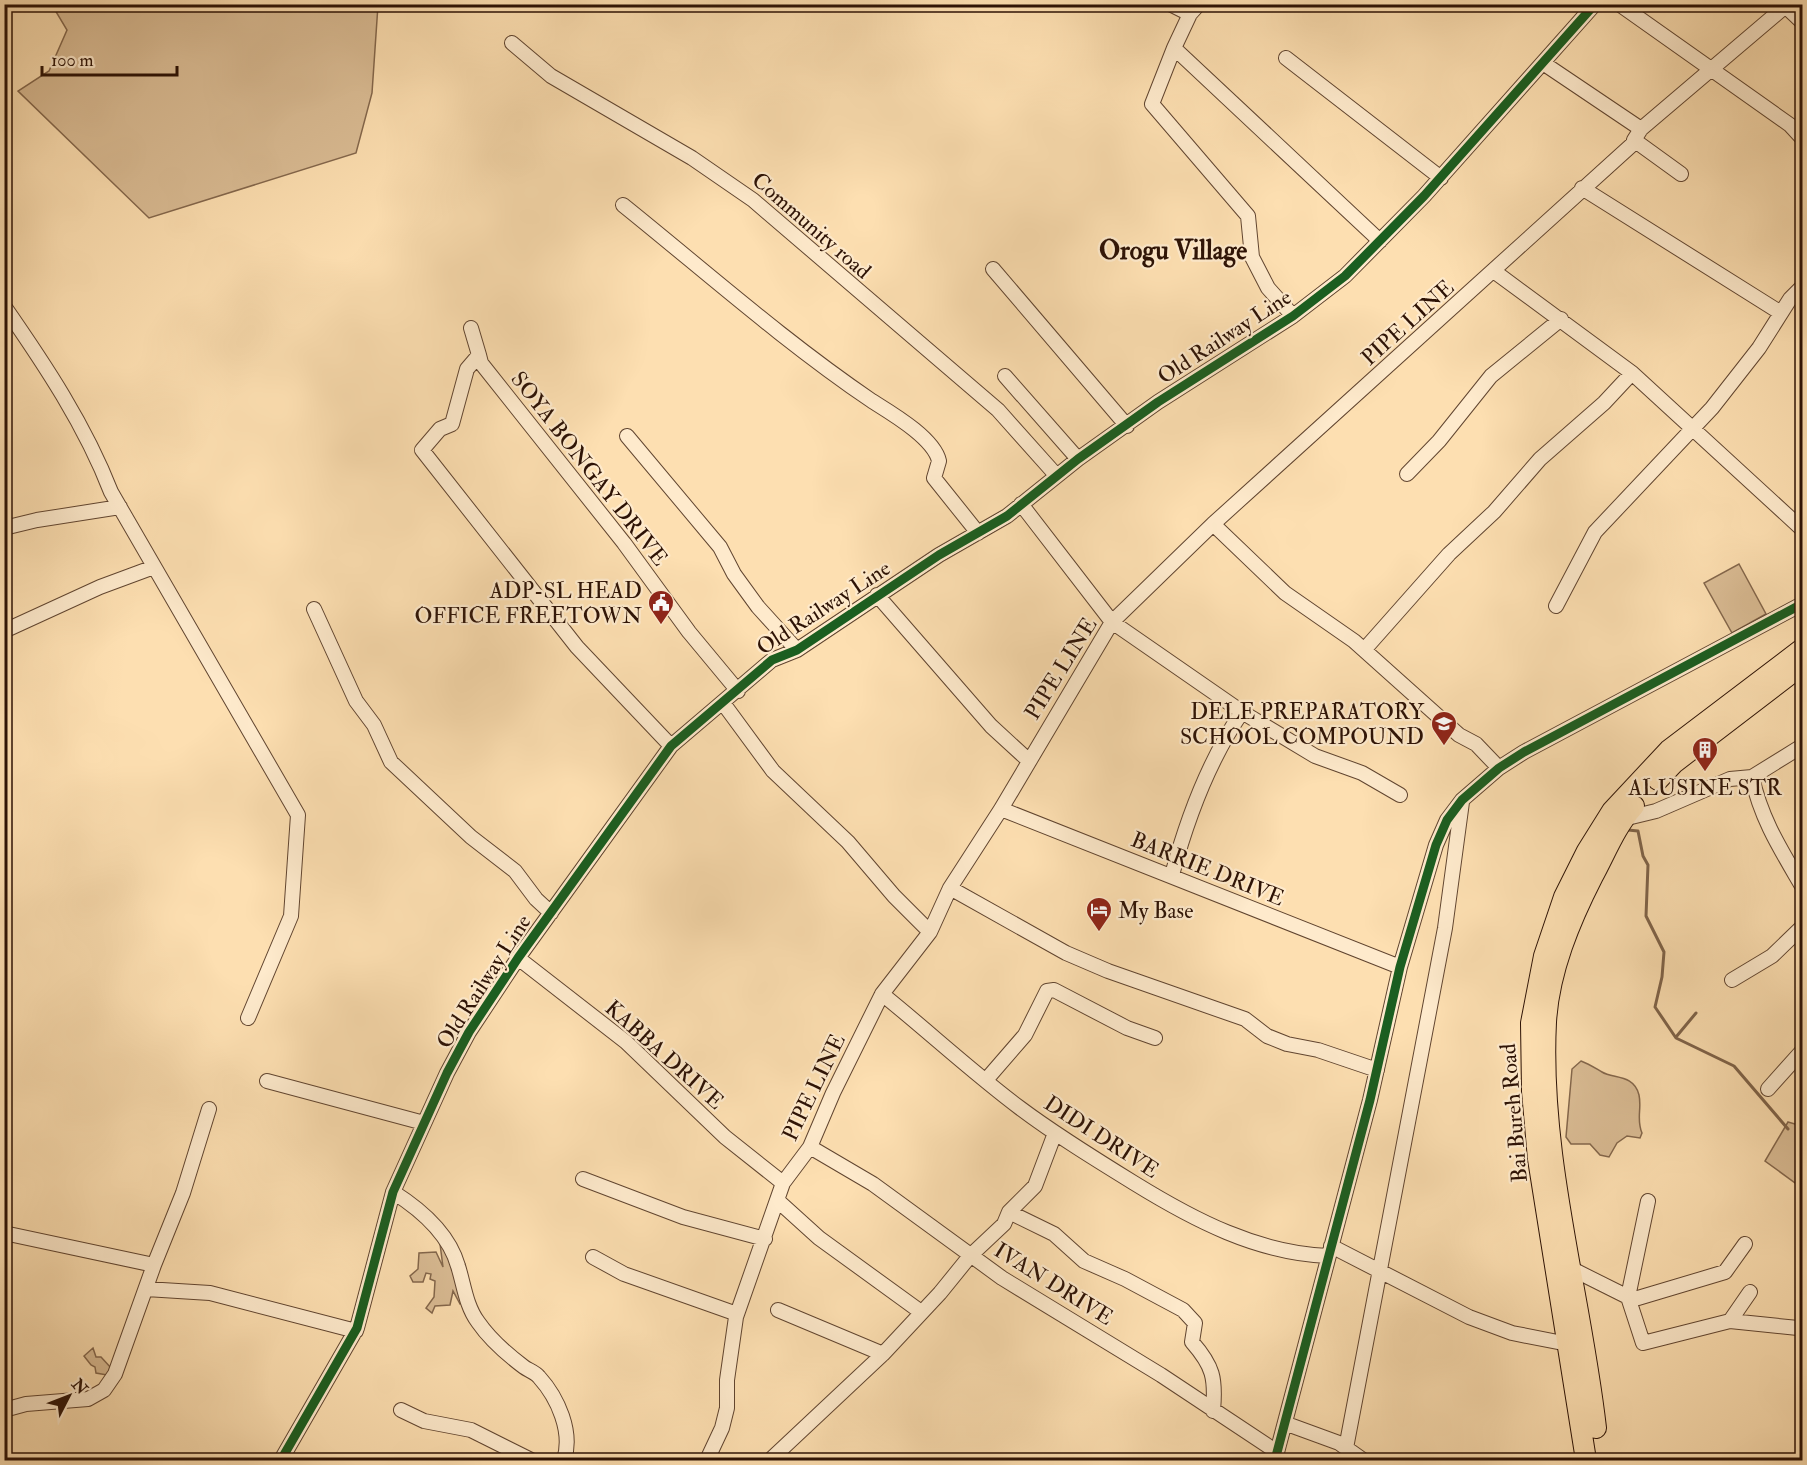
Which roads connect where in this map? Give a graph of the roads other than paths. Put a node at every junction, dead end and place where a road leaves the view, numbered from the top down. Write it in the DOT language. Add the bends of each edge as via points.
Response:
graph roads {
  1 [pos="1170,4"];
  2 [pos="1595,4"];
  3 [pos="1619,4"];
  4 [pos="1786,5"];
  5 [pos="1195,9"];
  6 [pos="1803,22"];
  7 [pos="512,43"];
  8 [pos="1174,48"];
  9 [pos="1286,58"];
  10 [pos="1543,63"];
  11 [pos="1711,69"];
  12 [pos="1637,135"];
  13 [pos="1803,138"];
  14 [pos="1681,174"];
  15 [pos="1441,178"];
  16 [pos="1582,188"];
  17 [pos="623,205"];
  18 [pos="1380,240"];
  19 [pos="993,268"];
  20 [pos="1495,272"];
  21 [pos="1803,287"];
  22 [pos="4,306"];
  23 [pos="1781,313"];
  24 [pos="1293,316"];
  25 [pos="1561,319"];
  26 [pos="471,328"];
  27 [pos="479,355"];
  28 [pos="1632,373"];
  29 [pos="1005,376"];
  30 [pos="1127,426"];
  31 [pos="1692,428"];
  32 [pos="627,436"];
  33 [pos="1078,459"];
  34 [pos="1407,474"];
  35 [pos="1056,476"];
  36 [pos="1021,504"];
  37 [pos="120,507"];
  38 [pos="1213,524"];
  39 [pos="4,528"];
  40 [pos="1803,529"];
  41 [pos="978,533"];
  42 [pos="154,567"];
  43 [pos="878,595"];
  44 [pos="1803,604"];
  45 [pos="1556,606"];
  46 [pos="314,609"];
  47 [pos="1112,622"];
  48 [pos="4,630"];
  49 [pos="4,636"];
  50 [pos="1803,649"];
  51 [pos="797,650"];
  52 [pos="1364,650"];
  53 [pos="1803,665"];
  54 [pos="4,666"];
  55 [pos="738,692"];
  56 [pos="723,703"];
  57 [pos="1242,712"];
  58 [pos="671,746"];
  59 [pos="1803,746"];
  60 [pos="1028,760"];
  61 [pos="1499,768"];
  62 [pos="1752,777"];
  63 [pos="1400,795"];
  64 [pos="1462,800"];
  65 [pos="1001,809"];
  66 [pos="1623,819"];
  67 [pos="1172,875"];
  68 [pos="1803,886"];
  69 [pos="950,888"];
  70 [pos="551,913"];
  71 [pos="1803,927"];
  72 [pos="930,932"];
  73 [pos="518,958"];
  74 [pos="1400,967"];
  75 [pos="1732,980"];
  76 [pos="882,994"];
  77 [pos="248,1018"];
  78 [pos="1155,1038"];
  79 [pos="1803,1051"];
  80 [pos="1377,1070"];
  81 [pos="986,1080"];
  82 [pos="267,1081"];
  83 [pos="1768,1089"];
  84 [pos="209,1109"];
  85 [pos="424,1123"];
  86 [pos="1055,1133"];
  87 [pos="810,1147"];
  88 [pos="583,1179"];
  89 [pos="783,1182"];
  90 [pos="393,1192"];
  91 [pos="777,1200"];
  92 [pos="1648,1201"];
  93 [pos="1010,1212"];
  94 [pos="4,1233"];
  95 [pos="765,1239"];
  96 [pos="1745,1244"];
  97 [pos="1330,1251"];
  98 [pos="970,1256"];
  99 [pos="593,1257"];
  100 [pos="154,1264"];
  101 [pos="1570,1268"];
  102 [pos="1379,1272"];
  103 [pos="146,1289"];
  104 [pos="1750,1292"];
  105 [pos="1628,1297"];
  106 [pos="778,1310"];
  107 [pos="921,1312"];
  108 [pos="737,1314"];
  109 [pos="1730,1321"];
  110 [pos="1798,1328"];
  111 [pos="356,1331"];
  112 [pos="1568,1344"];
  113 [pos="883,1354"];
  114 [pos="4,1410"];
  115 [pos="401,1410"];
  116 [pos="1213,1411"];
  117 [pos="1287,1424"];
  118 [pos="1346,1448"];
  119 [pos="1276,1456"];
  120 [pos="280,1461"];
  121 [pos="531,1461"];
  122 [pos="564,1461"];
  123 [pos="707,1461"];
  124 [pos="770,1461"];
  125 [pos="1363,1461"];
  126 [pos="1586,1461"];
  127 [pos="1599,1461"];
  1 -- 5 [label="street"];
  2 -- 10 [label="street, Old Railway Line"];
  3 -- 11 [label="street"];
  4 -- 6 [label="street"];
  4 -- 11 [label="street, PIPE LINE"];
  5 -- 8 [label="street"];
  7 -- 35 [label="street, Community road" via="551,76 692,158 753,200 998,410"];
  8 -- 18 [label="street"];
  8 -- 24 [label="street" via="1152,104 1248,216 1252,257 1268,288"];
  9 -- 15 [label="street"];
  10 -- 12 [label="street"];
  10 -- 15 [label="street, Old Railway Line"];
  11 -- 12 [label="street, PIPE LINE"];
  11 -- 13 [label="street"];
  12 -- 14 [label="street"];
  12 -- 16 [label="street, PIPE LINE" via="1635,142"];
  15 -- 18 [label="street, Old Railway Line"];
  16 -- 20 [label="street, PIPE LINE"];
  16 -- 23 [label="street"];
  17 -- 41 [label="street" via="837,377 932,446 939,461 934,478"];
  18 -- 24 [label="street, Old Railway Line" via="1345,276"];
  19 -- 30 [label="street"];
  20 -- 25 [label="street"];
  20 -- 38 [label="street, PIPE LINE"];
  21 -- 23 [label="street"];
  22 -- 37 [label="street" via="95,452"];
  23 -- 31 [label="street" via="1732,384"];
  24 -- 30 [label="street, Old Railway Line"];
  25 -- 28 [label="street"];
  25 -- 34 [label="street" via="1491,376"];
  26 -- 27 [label="street, SOYA BONGAY DRIVE"];
  27 -- 55 [label="street, SOYA BONGAY DRIVE" via="481,363"];
  27 -- 58 [label="street" via="466,369 452,424 440,429 422,450 577,647"];
  28 -- 31 [label="street"];
  28 -- 52 [label="street" via="1540,459"];
  29 -- 33 [label="street"];
  30 -- 33 [label="street, Old Railway Line"];
  31 -- 40 [label="street"];
  31 -- 45 [label="street" via="1595,532"];
  32 -- 51 [label="street" via="720,547 758,607"];
  33 -- 35 [label="street, Old Railway Line"];
  35 -- 36 [label="street, Old Railway Line"];
  36 -- 41 [label="street, Old Railway Line"];
  36 -- 47 [label="street"];
  37 -- 39 [label="street"];
  37 -- 42 [label="street"];
  38 -- 47 [label="street, PIPE LINE"];
  38 -- 52 [label="street" via="1285,593"];
  41 -- 43 [label="street, Old Railway Line"];
  42 -- 48 [label="street"];
  42 -- 77 [label="street" via="298,815 291,916"];
  43 -- 51 [label="street, Old Railway Line"];
  43 -- 60 [label="street" via="991,726"];
  44 -- 61 [label="street"];
  46 -- 70 [label="street" via="356,701 374,725 391,762 471,837 516,871"];
  47 -- 57 [label="street"];
  47 -- 60 [label="street, PIPE LINE"];
  49 -- 54 [label="street"];
  50 -- 112 [label="highway, Bai Bureh Road" via="1669,750 1612,811 1587,851 1557,916 1544,956 1531,1023 1532,1091 1538,1159"];
  51 -- 55 [label="street, Old Railway Line" via="772,660"];
  52 -- 61 [label="street"];
  53 -- 66 [label="highway, Bai Bureh Road" via="1674,763"];
  55 -- 56 [label="street, Old Railway Line"];
  56 -- 58 [label="street, Old Railway Line"];
  56 -- 72 [label="street" via="773,771 849,842"];
  57 -- 63 [label="street" via="1315,756 1362,773"];
  57 -- 67 [label="street" via="1204,784 1182,837"];
  58 -- 70 [label="street, Old Railway Line"];
  59 -- 62 [label="street"];
  60 -- 65 [label="street, PIPE LINE"];
  61 -- 64 [label="street"];
  62 -- 66 [label="street" via="1730,779 1656,811"];
  62 -- 68 [label="street" via="1759,807"];
  64 -- 74 [label="street" via="1436,845"];
  64 -- 102 [label="street" via="1445,928"];
  65 -- 67 [label="street, BARRIE DRIVE"];
  65 -- 69 [label="street, PIPE LINE"];
  66 -- 101 [label="highway, Bai Bureh Road" via="1577,908 1562,949 1546,1021 1546,1084"];
  67 -- 74 [label="street, BARRIE DRIVE"];
  69 -- 72 [label="street, PIPE LINE"];
  69 -- 80 [label="street" via="1066,953 1108,971 1245,1019 1277,1040"];
  70 -- 73 [label="street, Old Railway Line"];
  71 -- 75 [label="street" via="1772,956"];
  72 -- 76 [label="street, PIPE LINE"];
  73 -- 85 [label="street, Old Railway Line" via="469,1032"];
  73 -- 89 [label="street, KABBA DRIVE" via="626,1042 725,1137"];
  74 -- 80 [label="street"];
  76 -- 81 [label="street, DIDI DRIVE"];
  76 -- 87 [label="street, PIPE LINE"];
  78 -- 81 [label="street" via="1054,990 1047,991 1025,1035"];
  79 -- 83 [label="street"];
  80 -- 97 [label="street"];
  81 -- 86 [label="street, DIDI DRIVE"];
  82 -- 85 [label="street"];
  84 -- 100 [label="street" via="183,1193"];
  85 -- 90 [label="street, Old Railway Line"];
  86 -- 93 [label="street" via="1035,1186"];
  86 -- 97 [label="street, DIDI DRIVE" via="1213,1227 1258,1245 1306,1255"];
  87 -- 89 [label="street, PIPE LINE"];
  87 -- 98 [label="street, IVAN DRIVE" via="873,1184"];
  88 -- 95 [label="street" via="683,1217"];
  89 -- 91 [label="street, PIPE LINE"];
  90 -- 111 [label="street, Old Railway Line"];
  90 -- 122 [label="street" via="419,1209 440,1233 458,1263 477,1321 537,1375 554,1398 564,1421 568,1448"];
  91 -- 95 [label="street, PIPE LINE"];
  91 -- 107 [label="street" via="819,1238"];
  92 -- 105 [label="street"];
  93 -- 98 [label="street" via="1004,1224"];
  93 -- 116 [label="street" via="1054,1234 1084,1261 1184,1310 1195,1323 1192,1342 1209,1362 1215,1396"];
  94 -- 100 [label="street"];
  95 -- 108 [label="street, PIPE LINE"];
  96 -- 105 [label="street" via="1725,1272 1638,1298"];
  97 -- 102 [label="street"];
  97 -- 117 [label="street"];
  98 -- 107 [label="street"];
  98 -- 116 [label="street, IVAN DRIVE"];
  99 -- 108 [label="street" via="624,1274"];
  100 -- 103 [label="street"];
  101 -- 105 [label="street"];
  101 -- 127 [label="highway, Bai Bureh Road"];
  102 -- 112 [label="street" via="1469,1317 1512,1333"];
  102 -- 118 [label="street"];
  103 -- 111 [label="street" via="210,1293"];
  103 -- 114 [label="street" via="121,1362 104,1390 88,1399 26,1404"];
  104 -- 109 [label="street"];
  105 -- 109 [label="street" via="1643,1343"];
  106 -- 113 [label="street"];
  107 -- 113 [label="street"];
  108 -- 123 [label="street, PIPE LINE" via="722,1428"];
  109 -- 110 [label="street"];
  111 -- 120 [label="street, Old Railway Line"];
  112 -- 126 [label="highway, Bai Bureh Road"];
  113 -- 124 [label="street"];
  115 -- 121 [label="street" via="424,1421 471,1430"];
  116 -- 119 [label="street, IVAN DRIVE"];
  117 -- 118 [label="street"];
  117 -- 119 [label="street"];
  118 -- 125 [label="street"];
}
